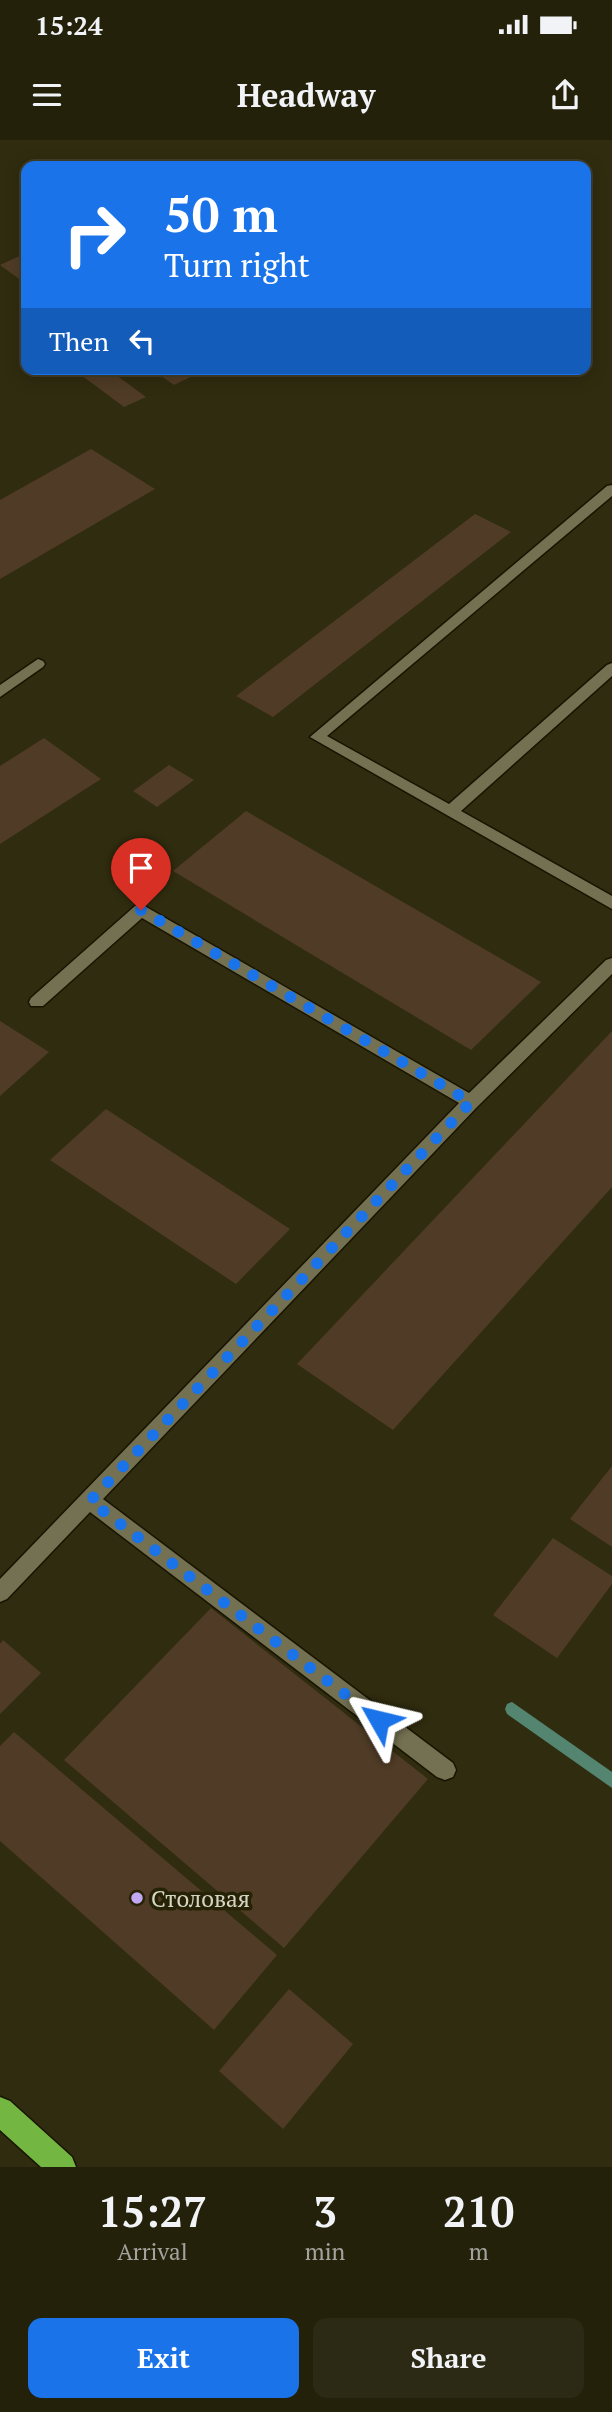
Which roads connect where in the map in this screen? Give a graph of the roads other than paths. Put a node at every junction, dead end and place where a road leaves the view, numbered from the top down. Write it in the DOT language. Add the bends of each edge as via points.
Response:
graph roads {
  1 [pos="612,488"];
  2 [pos="38,664"];
  3 [pos="612,668"];
  4 [pos="0,692"];
  5 [pos="451,811"];
  6 [pos="611,900"];
  7 [pos="612,964"];
  8 [pos="37,1002"];
  9 [pos="471,1102"];
  10 [pos="90,1501"];
  11 [pos="0,1593"];
  12 [pos="445,1770"];
  13 [pos="0,2111"];
  14 [pos="62,2167"];
  1 -- 5 [label="lane" via="317,737"];
  2 -- 4 [label="lane"];
  3 -- 5 [label="lane"];
  5 -- 6 [label="lane"];
  7 -- 9 [label="lane"];
  8 -- 9 [label="lane" via="141,910"];
  9 -- 10 [label="lane"];
  10 -- 11 [label="lane"];
  10 -- 12 [label="lane"];
  13 -- 14 [label="highway"];
}
